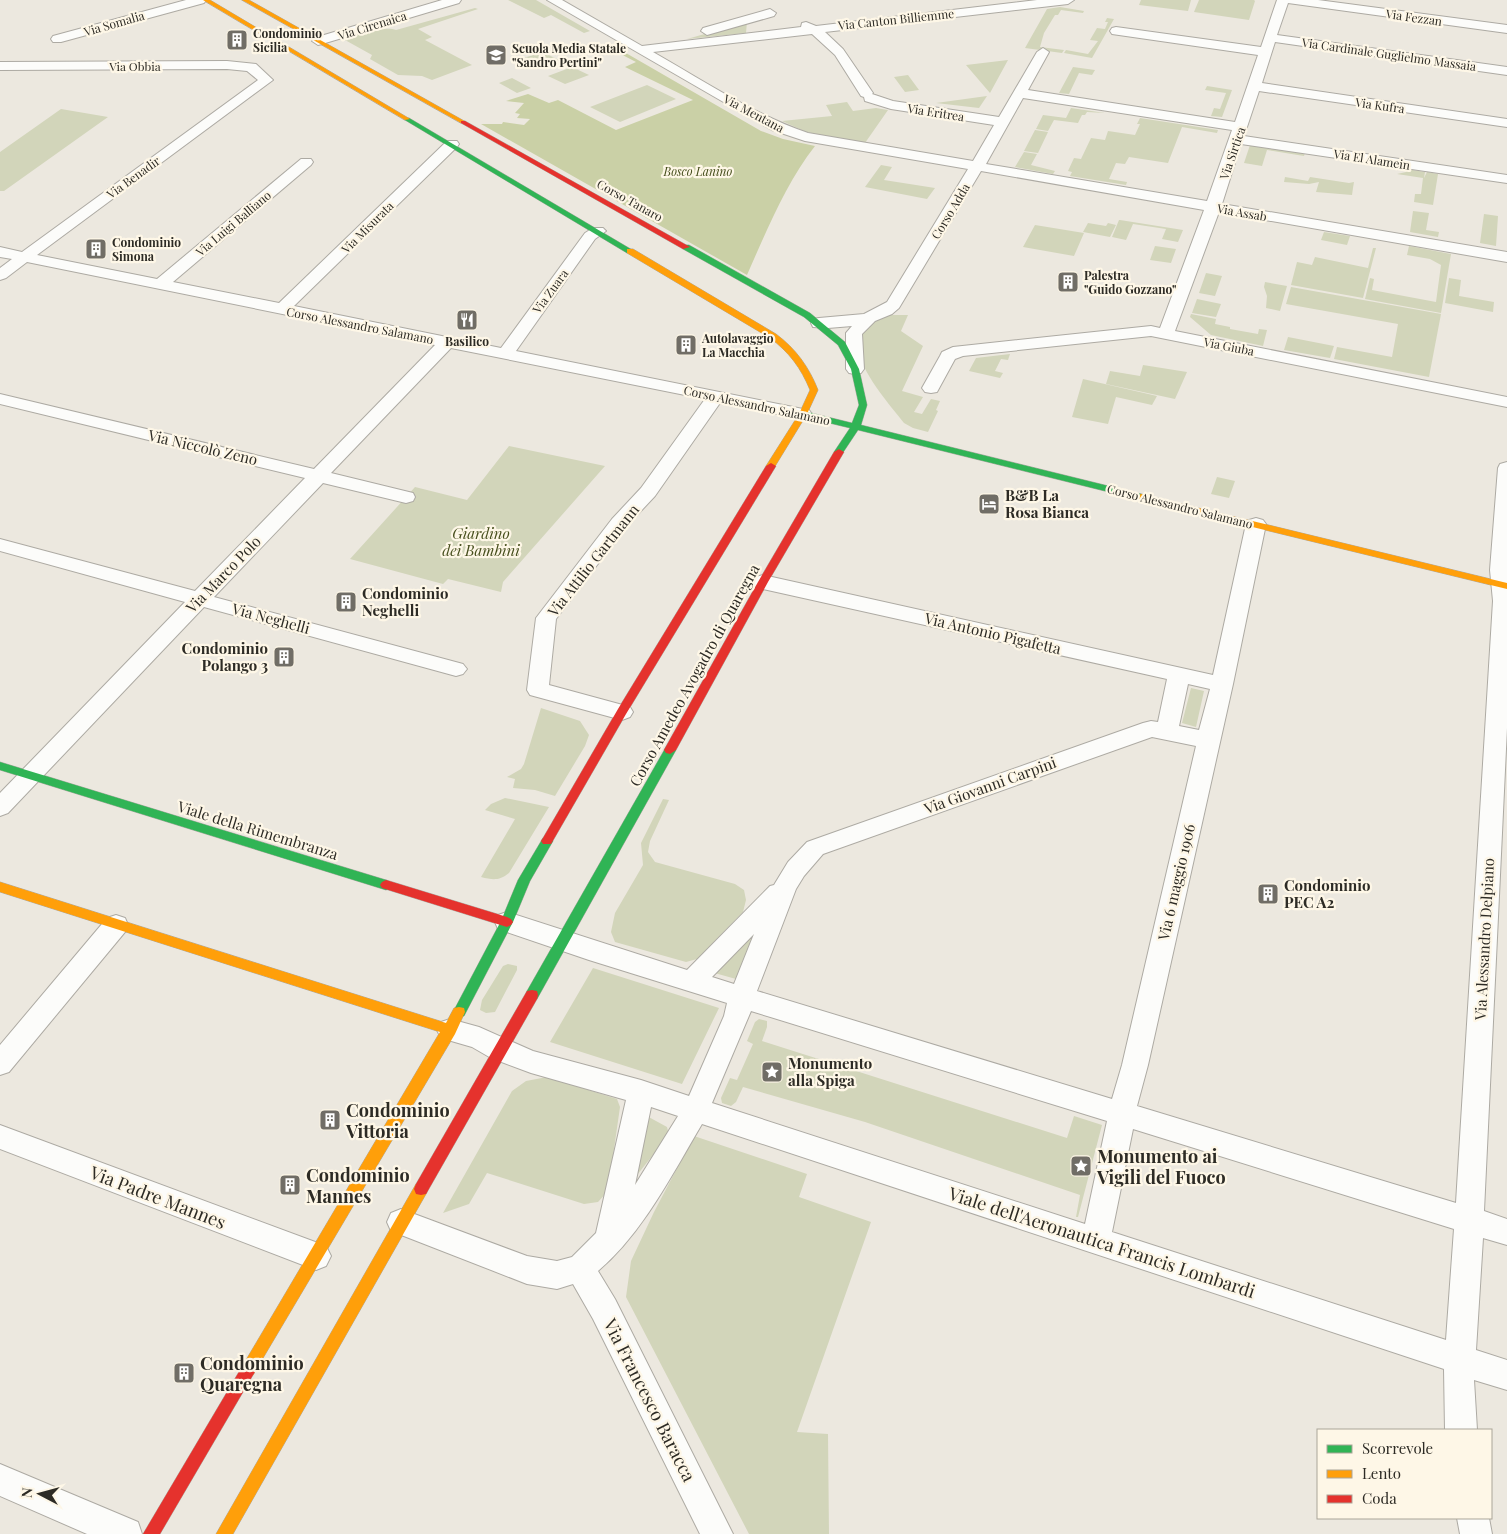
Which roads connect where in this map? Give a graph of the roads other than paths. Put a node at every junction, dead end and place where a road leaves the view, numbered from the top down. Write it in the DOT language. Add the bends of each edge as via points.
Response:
graph roads {
  1 [pos="200,0"];
  2 [pos="206,0"];
  3 [pos="245,0"];
  4 [pos="455,0"];
  5 [pos="553,0"];
  6 [pos="1068,0"];
  7 [pos="1283,0"];
  8 [pos="1292,0"];
  9 [pos="754,4"];
  10 [pos="779,16"];
  11 [pos="1123,19"];
  12 [pos="814,29"];
  13 [pos="1507,29"];
  14 [pos="757,36"];
  15 [pos="1272,38"];
  16 [pos="57,39"];
  17 [pos="321,43"];
  18 [pos="658,47"];
  19 [pos="640,50"];
  20 [pos="1043,52"];
  21 [pos="1266,52"];
  22 [pos="0,66"];
  23 [pos="1507,71"];
  24 [pos="266,80"];
  25 [pos="1254,86"];
  26 [pos="1019,93"];
  27 [pos="1003,122"];
  28 [pos="1507,123"];
  29 [pos="1239,133"];
  30 [pos="452,144"];
  31 [pos="306,162"];
  32 [pos="977,167"];
  33 [pos="1507,180"];
  34 [pos="1213,207"];
  35 [pos="598,231"];
  36 [pos="0,252"];
  37 [pos="24,257"];
  38 [pos="1507,257"];
  39 [pos="0,275"];
  40 [pos="160,285"];
  41 [pos="282,309"];
  42 [pos="869,318"];
  43 [pos="819,323"];
  44 [pos="1166,334"];
  45 [pos="447,342"];
  46 [pos="505,354"];
  47 [pos="855,369"];
  48 [pos="931,388"];
  49 [pos="716,396"];
  50 [pos="0,399"];
  51 [pos="1507,402"];
  52 [pos="803,414"];
  53 [pos="856,426"];
  54 [pos="1507,468"];
  55 [pos="319,475"];
  56 [pos="406,497"];
  57 [pos="1256,524"];
  58 [pos="0,544"];
  59 [pos="763,582"];
  60 [pos="1504,585"];
  61 [pos="200,599"];
  62 [pos="456,669"];
  63 [pos="1179,675"];
  64 [pos="1222,684"];
  65 [pos="622,712"];
  66 [pos="1166,730"];
  67 [pos="1208,740"];
  68 [pos="0,766"];
  69 [pos="30,776"];
  70 [pos="0,806"];
  71 [pos="0,887"];
  72 [pos="785,887"];
  73 [pos="507,922"];
  74 [pos="116,925"];
  75 [pos="562,940"];
  76 [pos="692,981"];
  77 [pos="742,996"];
  78 [pos="450,1030"];
  79 [pos="500,1050"];
  80 [pos="0,1064"];
  81 [pos="641,1092"];
  82 [pos="696,1110"];
  83 [pos="1122,1114"];
  84 [pos="0,1137"];
  85 [pos="1469,1220"];
  86 [pos="401,1222"];
  87 [pos="1507,1232"];
  88 [pos="610,1238"];
  89 [pos="1096,1241"];
  90 [pos="316,1256"];
  91 [pos="580,1268"];
  92 [pos="1459,1359"];
  93 [pos="1507,1375"];
  94 [pos="1460,1429"];
  95 [pos="0,1480"];
  96 [pos="1473,1519"];
  97 [pos="126,1534"];
  98 [pos="151,1534"];
  99 [pos="224,1534"];
  100 [pos="717,1534"];
  101 [pos="1476,1534"];
  1 -- 16 [label="street, Via Somalia"];
  2 -- 30 [label="main road"];
  3 -- 17 [label="main road, Corso Tanaro"];
  4 -- 17 [label="street, Via Cirenaica"];
  5 -- 19 [label="street, Via Mentana"];
  6 -- 12 [label="street, Via Canton Billiemme"];
  7 -- 15 [label="street, Via Sirtica"];
  8 -- 13 [label="street, Via Fezzan"];
  9 -- 10 [label="street"];
  10 -- 12 [label="street, Via Canton Billiemme"];
  10 -- 14 [label="street"];
  10 -- 18 [label="street, Via Canton Billiemme"];
  11 -- 21 [label="street" via="1114,35"];
  12 -- 14 [label="street, Via Canton Billiemme"];
  12 -- 27 [label="street, Via Eritrea" via="840,54 868,96 891,105"];
  14 -- 18 [label="street, Via Canton Billiemme"];
  15 -- 21 [label="street, Via Sirtica"];
  15 -- 23 [label="street, Via Cardinale Guglielmo Massaia"];
  17 -- 43 [label="main road, Corso Tanaro"];
  18 -- 19 [label="street, Via Canton Billiemme"];
  19 -- 32 [label="street, Via Mentana" via="755,116 804,137"];
  20 -- 26 [label="street, Corso Adda"];
  21 -- 25 [label="street, Via Sirtica"];
  22 -- 24 [label="street, Via Obbia" via="227,65 250,67"];
  24 -- 37 [label="street, Via Benadir"];
  25 -- 28 [label="street, Via Kufra"];
  25 -- 29 [label="street, Via Sirtica"];
  26 -- 27 [label="street, Corso Adda"];
  26 -- 29 [label="street"];
  27 -- 32 [label="street, Corso Adda"];
  29 -- 33 [label="street, Via El Alamein"];
  29 -- 34 [label="street, Via Sirtica"];
  30 -- 35 [label="main road"];
  30 -- 41 [label="street, Via Misurata"];
  31 -- 40 [label="street, Via Luigi Balliano"];
  32 -- 34 [label="street, Via Assab"];
  32 -- 42 [label="street, Corso Adda" via="893,305"];
  34 -- 38 [label="street, Via Assab"];
  34 -- 44 [label="street, Via Sirtica"];
  35 -- 46 [label="street, Via Zuara" via="590,236"];
  35 -- 52 [label="main road" via="792,349 808,372 814,390"];
  36 -- 37 [label="street, Corso Alessandro Salamano"];
  37 -- 39 [label="street, Via Benadir"];
  37 -- 40 [label="street, Corso Alessandro Salamano"];
  40 -- 41 [label="street, Corso Alessandro Salamano"];
  41 -- 45 [label="street, Corso Alessandro Salamano"];
  42 -- 43 [label="street, Corso Adda"];
  42 -- 47 [label="street, Corso Adda" via="854,333"];
  43 -- 47 [label="main road, Corso Tanaro" via="842,344"];
  44 -- 48 [label="street, Via Giuba" via="1136,331 959,351 948,356"];
  44 -- 51 [label="street, Via Giuba"];
  45 -- 46 [label="street, Corso Alessandro Salamano"];
  45 -- 55 [label="street, Via Marco Polo"];
  46 -- 49 [label="street, Corso Alessandro Salamano"];
  47 -- 53 [label="main road, Corso Tanaro" via="863,405"];
  49 -- 52 [label="street, Corso Alessandro Salamano"];
  49 -- 65 [label="street, Via Attilio Gartmann" via="648,492 619,523 546,618 538,690"];
  50 -- 55 [label="street, Via Niccolò Zeno"];
  52 -- 53 [label="main road, Corso Alessandro Salamano"];
  52 -- 65 [label="main road"];
  53 -- 57 [label="main road, Corso Alessandro Salamano"];
  53 -- 59 [label="main road, Corso Amedeo Avogadro di Quaregna"];
  54 -- 60 [label="street, Via Alessandro Delpiano" via="1500,570"];
  55 -- 56 [label="street, Via Niccolò Zeno"];
  55 -- 61 [label="street, Via Marco Polo"];
  57 -- 60 [label="main road, Corso Alessandro Salamano"];
  57 -- 64 [label="street, Via 6 maggio 1906"];
  58 -- 61 [label="street, Via Neghelli"];
  59 -- 63 [label="street, Via Antonio Pigafetta"];
  59 -- 75 [label="main road, Corso Amedeo Avogadro di Quaregna"];
  60 -- 85 [label="street, Via Alessandro Delpiano"];
  61 -- 62 [label="street, Via Neghelli"];
  61 -- 69 [label="street, Via Marco Polo"];
  63 -- 64 [label="street, Via Antonio Pigafetta"];
  63 -- 66 [label="street"];
  64 -- 67 [label="street, Via 6 maggio 1906"];
  65 -- 73 [label="main road" via="524,880"];
  66 -- 67 [label="street, Via Giovanni Carpini"];
  66 -- 72 [label="street, Via Giovanni Carpini" via="1151,729 815,848"];
  67 -- 83 [label="street, Via 6 maggio 1906"];
  68 -- 69 [label="main road, Viale della Rimembranza"];
  69 -- 70 [label="street, Via Marco Polo"];
  69 -- 73 [label="main road, Viale della Rimembranza"];
  71 -- 74 [label="main road"];
  72 -- 76 [label="street"];
  72 -- 77 [label="street"];
  73 -- 75 [label="street"];
  73 -- 78 [label="main road"];
  74 -- 78 [label="main road"];
  74 -- 80 [label="street"];
  75 -- 76 [label="street"];
  75 -- 79 [label="main road, Corso Amedeo Avogadro di Quaregna"];
  76 -- 77 [label="street"];
  77 -- 82 [label="street" via="737,1016"];
  77 -- 83 [label="street"];
  78 -- 79 [label="street, Viale dell'Aeronautica Francis Lombardi" via="479,1038"];
  78 -- 90 [label="main road"];
  79 -- 81 [label="street, Viale dell'Aeronautica Francis Lombardi" via="531,1062"];
  79 -- 86 [label="main road, Corso Amedeo Avogadro di Quaregna"];
  81 -- 82 [label="street, Viale dell'Aeronautica Francis Lombardi"];
  81 -- 88 [label="street"];
  82 -- 88 [label="street" via="638,1204"];
  82 -- 89 [label="street, Viale dell'Aeronautica Francis Lombardi"];
  83 -- 85 [label="street"];
  83 -- 89 [label="street, Via 6 maggio 1906"];
  84 -- 90 [label="street, Via Padre Mannes"];
  85 -- 87 [label="street"];
  85 -- 92 [label="street, Via Alessandro Delpiano"];
  86 -- 91 [label="street" via="527,1270 557,1275"];
  86 -- 99 [label="main road"];
  88 -- 91 [label="street"];
  89 -- 92 [label="street, Viale dell'Aeronautica Francis Lombardi"];
  90 -- 98 [label="main road"];
  91 -- 100 [label="street, Via Francesco Baracca" via="604,1309"];
  92 -- 93 [label="street, Viale dell'Aeronautica Francis Lombardi"];
  92 -- 94 [label="street, Via Alessandro Delpiano"];
  95 -- 97 [label="street"];
  96 -- 101 [label="street"];
}
